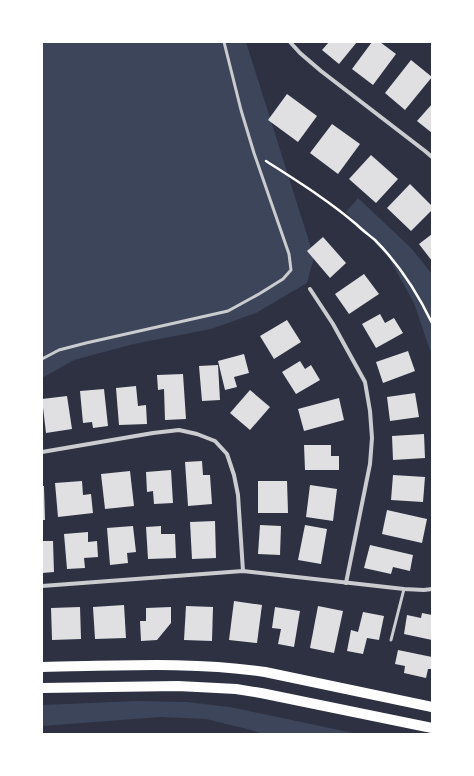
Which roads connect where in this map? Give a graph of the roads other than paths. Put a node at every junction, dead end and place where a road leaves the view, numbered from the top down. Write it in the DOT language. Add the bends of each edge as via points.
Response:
graph roads {
  1 [pos="224,42"];
  2 [pos="290,42"];
  3 [pos="432,157"];
  4 [pos="310,289"];
  5 [pos="42,359"];
  6 [pos="42,452"];
  7 [pos="243,571"];
  8 [pos="346,582"];
  9 [pos="42,586"];
  10 [pos="404,589"];
  11 [pos="432,589"];
  12 [pos="391,640"];
  13 [pos="42,667"];
  14 [pos="42,688"];
  15 [pos="430,706"];
  16 [pos="432,728"];
  1 -- 5 [label="lane" via="241,110 291,270 283,279 228,311 58,350"];
  2 -- 3 [label="street" via="321,71"];
  4 -- 8 [label="street" via="365,382 370,411 370,464"];
  6 -- 7 [label="street" via="180,430 215,442 227,454 234,475 238,495"];
  7 -- 8 [label="street"];
  7 -- 9 [label="street"];
  8 -- 10 [label="street"];
  10 -- 11 [label="street"];
  10 -- 12 [label="lane"];
  13 -- 15 [label="main road" via="178,665 238,668"];
  14 -- 16 [label="main road" via="206,686 236,689"];
}
